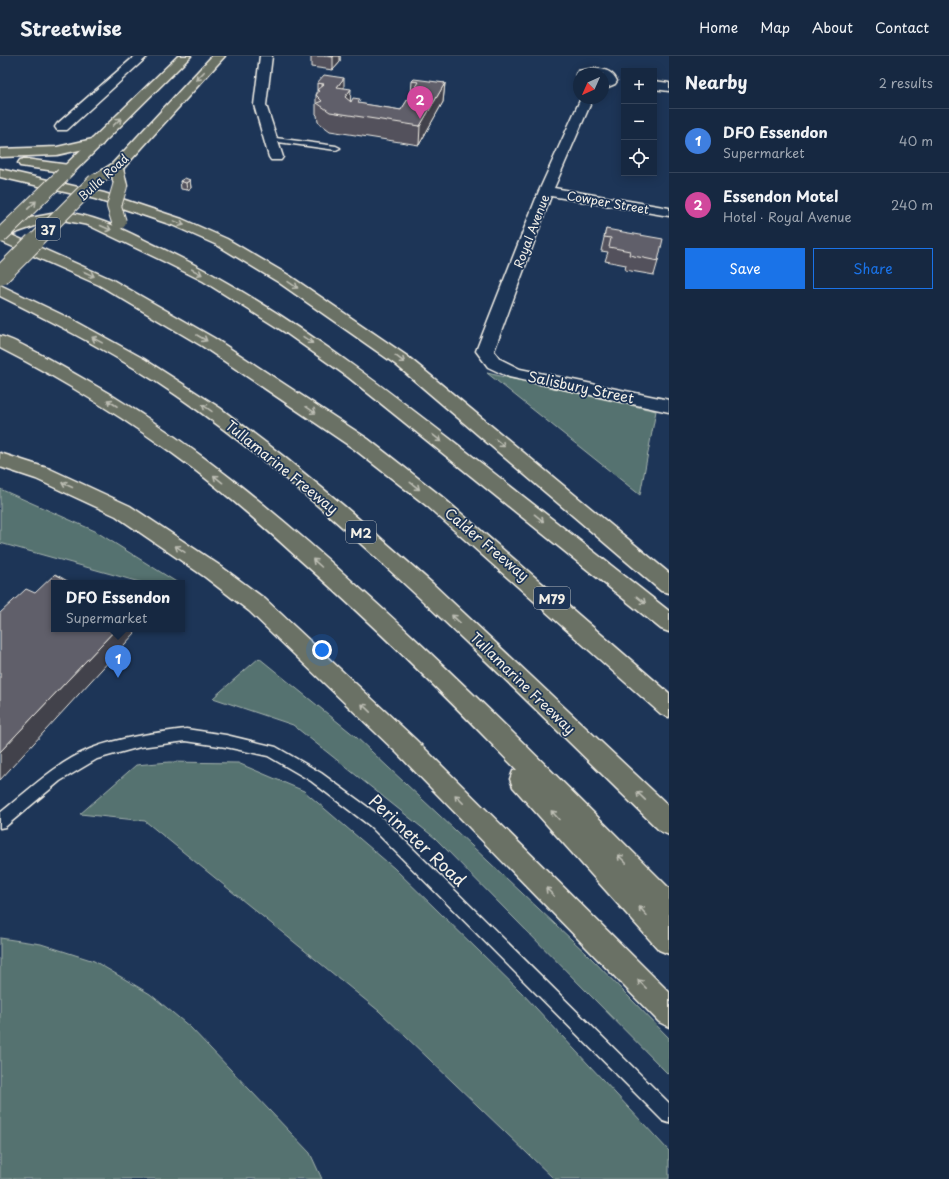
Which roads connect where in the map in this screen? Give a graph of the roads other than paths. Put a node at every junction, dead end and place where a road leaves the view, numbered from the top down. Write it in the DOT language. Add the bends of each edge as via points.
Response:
graph roads {
  1 [pos="142,56"];
  2 [pos="184,56"];
  3 [pos="219,56"];
  4 [pos="266,56"];
  5 [pos="621,81"];
  6 [pos="609,82"];
  7 [pos="657,85"];
  8 [pos="669,87"];
  9 [pos="584,104"];
  10 [pos="62,127"];
  11 [pos="270,139"];
  12 [pos="97,142"];
  13 [pos="336,148"];
  14 [pos="0,153"];
  15 [pos="276,157"];
  16 [pos="0,159"];
  17 [pos="116,167"];
  18 [pos="66,172"];
  19 [pos="0,173"];
  20 [pos="96,181"];
  21 [pos="546,191"];
  22 [pos="669,212"];
  23 [pos="67,217"];
  24 [pos="1,234"];
  25 [pos="137,242"];
  26 [pos="0,276"];
  27 [pos="0,290"];
  28 [pos="0,341"];
  29 [pos="494,363"];
  30 [pos="669,406"];
  31 [pos="0,460"];
  32 [pos="434,501"];
  33 [pos="669,585"];
  34 [pos="346,589"];
  35 [pos="669,623"];
  36 [pos="669,695"];
  37 [pos="669,707"];
  38 [pos="0,822"];
  39 [pos="669,823"];
  40 [pos="669,907"];
  41 [pos="669,940"];
  42 [pos="669,1012"];
  43 [pos="669,1115"];
  1 -- 10 [label="street"];
  12 -- 2 [label="main road, Bulla Road / 37, one-way"];
  3 -- 17 [label="main road, Bulla Road / 37, one-way"];
  4 -- 11 [label="street" via="260,105"];
  5 -- 6 [label="street"];
  7 -- 8 [label="street"];
  9 -- 21 [label="street, Royal Avenue"];
  11 -- 13 [label="lane"];
  11 -- 15 [label="street"];
  12 -- 14 [label="main road" via="57,151"];
  12 -- 18 [label="main road, Bulla Road / 37"];
  16 -- 18 [label="main road"];
  17 -- 20 [label="main road, Bulla Road / 37"];
  17 -- 25 [label="main road, bridge" via="120,186 114,206 119,222"];
  18 -- 20 [label="main road"];
  24 -- 18 [label="main road, Bulla Road / 37, one-way, bridge"];
  19 -- 33 [label="main road, one-way" via="98,196 177,222 222,242 278,275 401,360"];
  20 -- 23 [label="main road, Bulla Road / 37, bridge"];
  21 -- 22 [label="street, Cowper Street"];
  21 -- 29 [label="street, Royal Avenue" via="485,351"];
  23 -- 24 [label="main road, bridge" via="35,221"];
  23 -- 25 [label="main road, one-way" via="93,222"];
  23 -- 26 [label="main road, Bulla Road / 37, bridge"];
  24 -- 32 [label="main road, one-way" via="105,282 208,342 361,444"];
  25 -- 35 [label="main road, one-way" via="209,278 354,373"];
  39 -- 27 [label="main road, Tullamarine Freeway / M2, one-way" via="494,654 352,523 228,423 133,360"];
  34 -- 28 [label="main road, one-way" via="267,518 181,449 86,387"];
  29 -- 30 [label="street, Salisbury Street" via="515,373"];
  42 -- 31 [label="main road, one-way" via="406,746 257,605 123,511 43,474"];
  32 -- 36 [label="main road, Calder Freeway / M79"];
  32 -- 37 [label="main road"];
  40 -- 34 [label="main road, one-way" via="444,679"];
  41 -- 34 [label="main road, one-way"];
  38 -- 43 [label="lane, Perimeter Road" via="55,777 93,754 140,741 186,735 271,751 316,777 375,820"];
}
